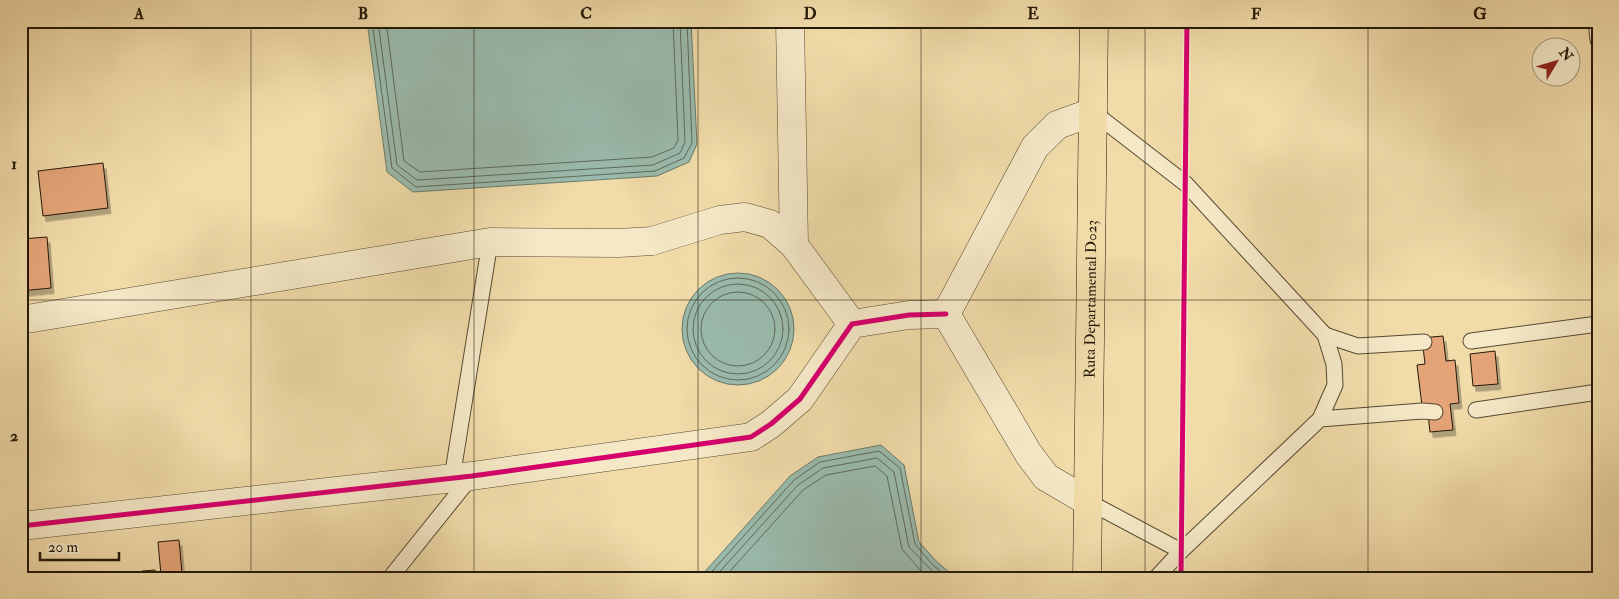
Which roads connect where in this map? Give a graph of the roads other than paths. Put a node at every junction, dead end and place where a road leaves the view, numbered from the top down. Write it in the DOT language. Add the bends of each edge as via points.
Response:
graph roads {
  1 [pos="790,21"];
  2 [pos="1094,21"];
  3 [pos="1596,21"];
  4 [pos="1598,40"];
  5 [pos="1093,112"];
  6 [pos="490,242"];
  7 [pos="794,245"];
  8 [pos="946,314"];
  9 [pos="21,320"];
  10 [pos="852,324"];
  11 [pos="1598,324"];
  12 [pos="1325,335"];
  13 [pos="1471,341"];
  14 [pos="1424,342"];
  15 [pos="1598,392"];
  16 [pos="1476,410"];
  17 [pos="1435,412"];
  18 [pos="1320,419"];
  19 [pos="462,476"];
  20 [pos="1087,501"];
  21 [pos="21,526"];
  22 [pos="1181,551"];
  23 [pos="390,578"];
  24 [pos="1087,578"];
  25 [pos="1156,578"];
  1 -- 7 [label="street"];
  2 -- 5 [label="main road, Ruta Departamental D023"];
  3 -- 4 [label="lane"];
  5 -- 8 [label="street" via="1057,125 1035,147"];
  5 -- 12 [label="lane" via="1186,184"];
  5 -- 20 [label="main road, Ruta Departamental D023"];
  6 -- 7 [label="street" via="652,241 720,220 745,217 770,224"];
  6 -- 9 [label="street"];
  6 -- 19 [label="lane"];
  7 -- 10 [label="street"];
  8 -- 10 [label="street"];
  8 -- 20 [label="street" via="1028,453 1046,477"];
  10 -- 19 [label="street" via="800,399 751,437"];
  11 -- 13 [label="lane"];
  12 -- 14 [label="lane" via="1358,346"];
  12 -- 18 [label="lane" via="1334,364 1335,385"];
  15 -- 16 [label="lane"];
  17 -- 18 [label="lane"];
  18 -- 22 [label="lane"];
  19 -- 21 [label="street"];
  19 -- 23 [label="lane"];
  20 -- 22 [label="lane"];
  20 -- 24 [label="main road, Ruta Departamental D023"];
  22 -- 25 [label="lane"];
}
